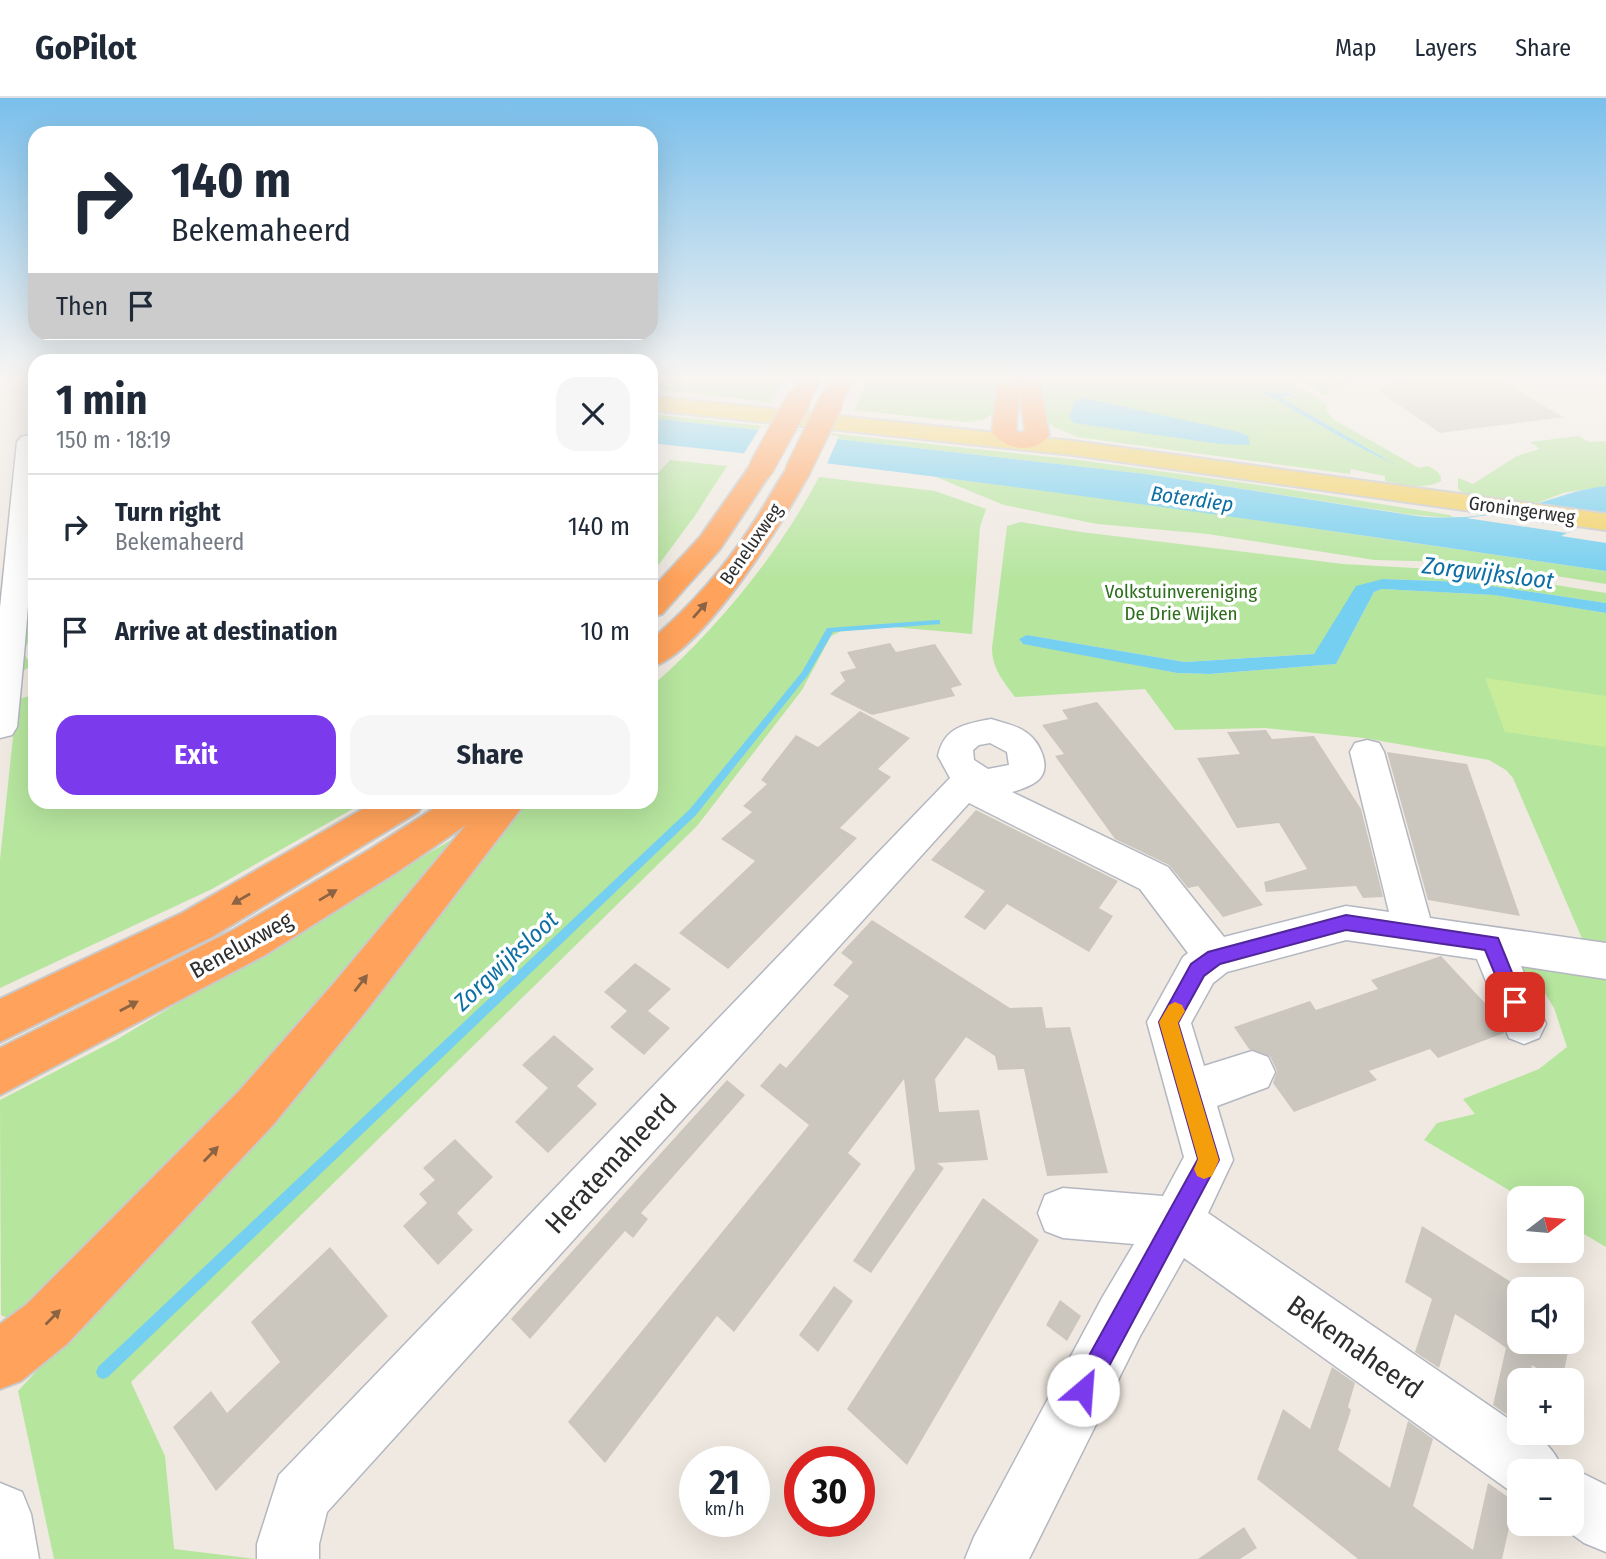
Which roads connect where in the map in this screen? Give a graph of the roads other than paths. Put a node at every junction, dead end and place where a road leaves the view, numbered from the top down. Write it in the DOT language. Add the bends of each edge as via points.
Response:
graph roads {
  1 [pos="24,444"];
  2 [pos="774,444"];
  3 [pos="811,444"];
  4 [pos="1074,444"];
  5 [pos="19,508"];
  6 [pos="1606,522"];
  7 [pos="658,600"];
  8 [pos="658,651"];
  9 [pos="0,727"];
  10 [pos="1367,752"];
  11 [pos="393,809"];
  12 [pos="461,809"];
  13 [pos="501,809"];
  14 [pos="1414,932"];
  15 [pos="1491,944"];
  16 [pos="1214,957"];
  17 [pos="1606,961"];
  18 [pos="0,1021"];
  19 [pos="1524,1024"];
  20 [pos="0,1072"];
  21 [pos="1252,1072"];
  22 [pos="1190,1093"];
  23 [pos="1063,1213"];
  24 [pos="1176,1222"];
  25 [pos="0,1360"];
  26 [pos="1515,1459"];
  27 [pos="1584,1506"];
  28 [pos="0,1514"];
  29 [pos="1606,1521"];
  30 [pos="8,1559"];
  31 [pos="288,1559"];
  32 [pos="996,1559"];
  1 -- 5 [label="street"];
  2 -- 7 [label="highway, Beneluxweg, bridge" via="710,543"];
  8 -- 3 [label="highway, Beneluxweg, one-way, bridge" via="742,563"];
  4 -- 6 [label="main road, Groningerweg"];
  5 -- 9 [label="street"];
  10 -- 14 [label="street"];
  11 -- 18 [label="highway, Beneluxweg, one-way" via="197,925"];
  20 -- 12 [label="highway, Beneluxweg, one-way" via="250,942"];
  25 -- 13 [label="highway, one-way" via="47,1324 256,1108"];
  14 -- 15 [label="street"];
  14 -- 16 [label="street" via="1346,923"];
  15 -- 17 [label="street"];
  15 -- 19 [label="street"];
  16 -- 22 [label="street" via="1198,970 1169,1022"];
  16 -- 31 [label="street, Heratemaheerd" via="1154,878 968,782 300,1496"];
  21 -- 22 [label="street"];
  22 -- 24 [label="street" via="1209,1160"];
  23 -- 24 [label="street"];
  24 -- 26 [label="street, Bekemaheerd"];
  24 -- 32 [label="street" via="1121,1317"];
  27 -- 29 [label="street"];
  28 -- 30 [label="street"];
}
